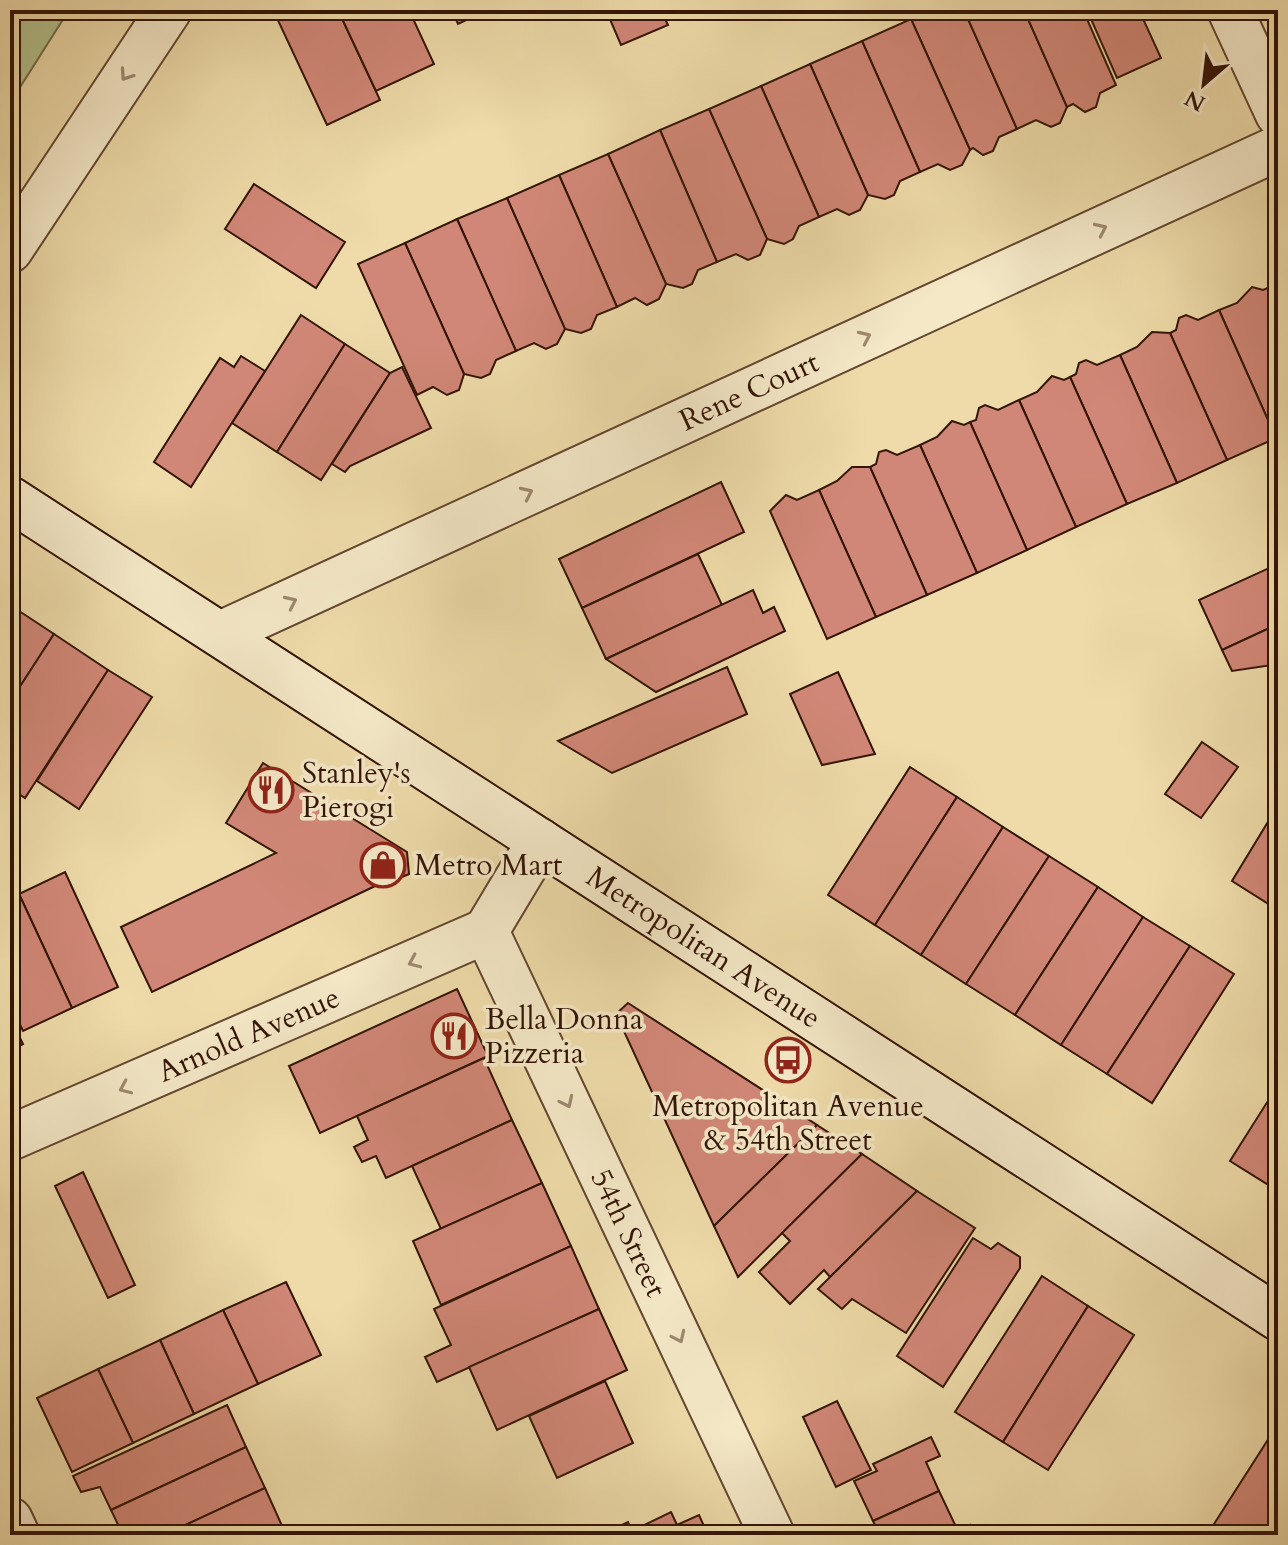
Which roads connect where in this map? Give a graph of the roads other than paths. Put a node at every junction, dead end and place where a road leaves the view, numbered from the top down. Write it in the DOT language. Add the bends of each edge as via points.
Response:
graph roads {
  1 [pos="169,10"];
  2 [pos="1230,10"];
  3 [pos="1278,114"];
  4 [pos="1278,148"];
  5 [pos="10,250"];
  6 [pos="10,499"];
  7 [pos="220,634"];
  8 [pos="540,841"];
  9 [pos="486,931"];
  10 [pos="10,1138"];
  11 [pos="1278,1318"];
  12 [pos="10,1520"];
  13 [pos="17,1535"];
  14 [pos="772,1535"];
  1 -- 5 [label="street, one-way"];
  2 -- 3 [label="street"];
  7 -- 4 [label="street, Rene Court, one-way"];
  6 -- 7 [label="street, Metropolitan Avenue"];
  7 -- 8 [label="street, Metropolitan Avenue"];
  8 -- 9 [label="street"];
  8 -- 11 [label="street, Metropolitan Avenue"];
  9 -- 10 [label="street, Arnold Avenue, one-way"];
  9 -- 14 [label="street, 54th Street, one-way"];
  12 -- 13 [label="street"];
}
